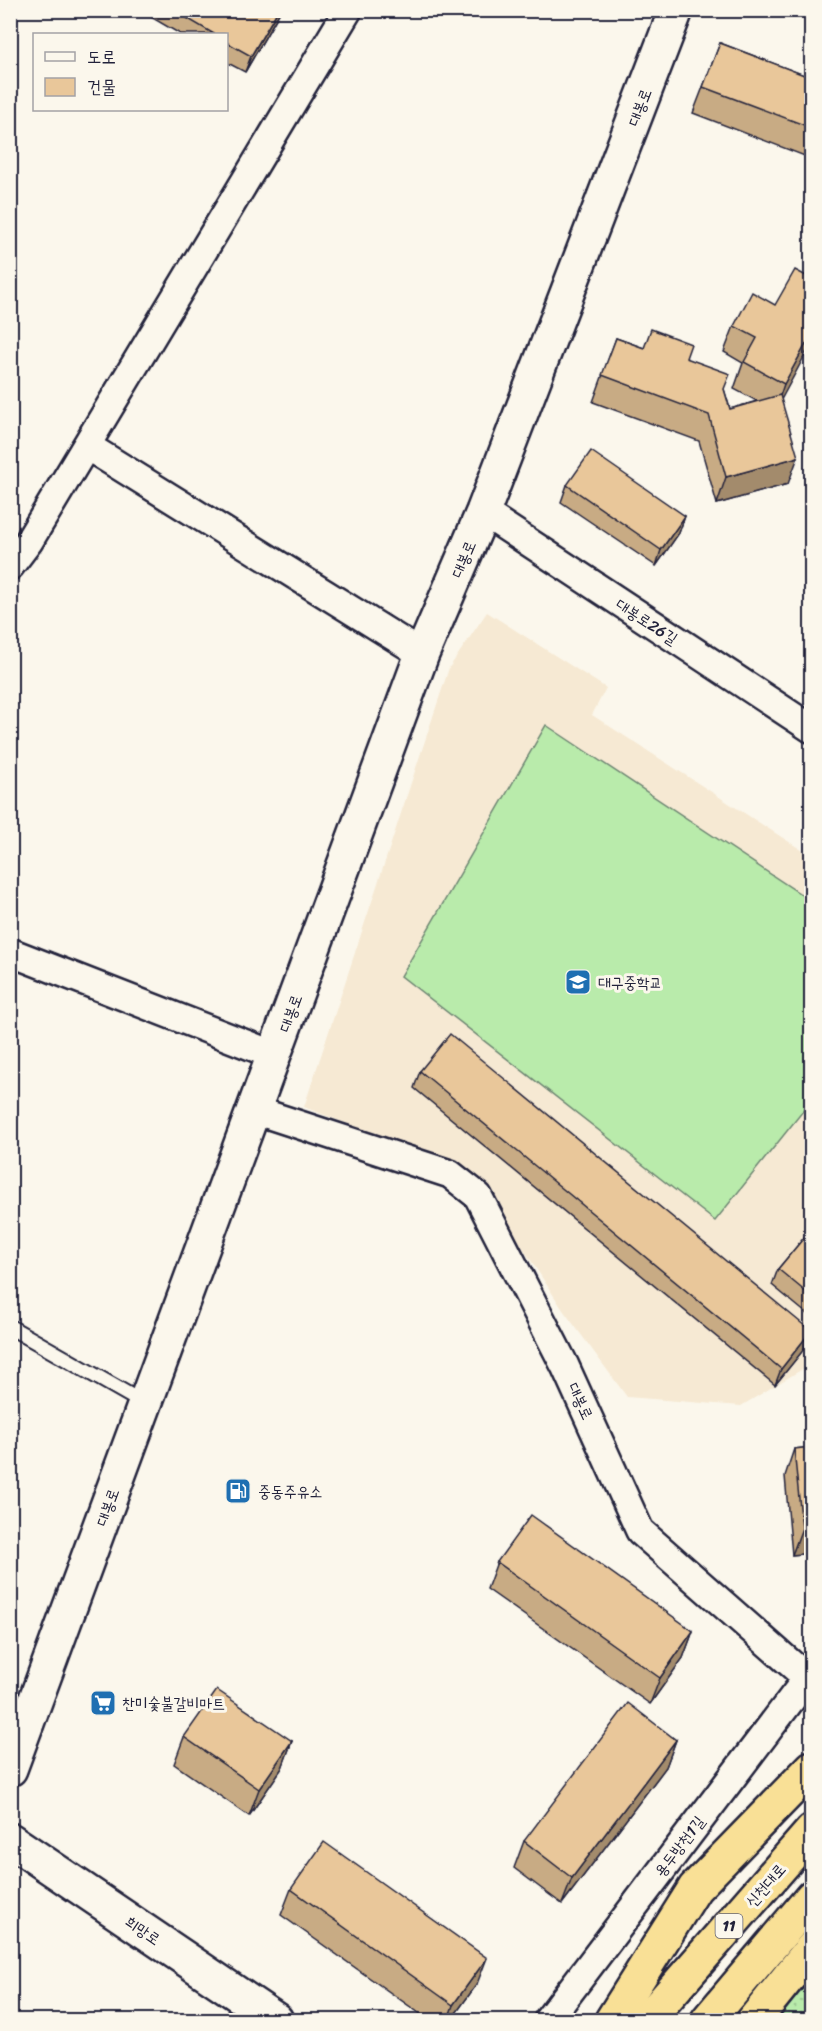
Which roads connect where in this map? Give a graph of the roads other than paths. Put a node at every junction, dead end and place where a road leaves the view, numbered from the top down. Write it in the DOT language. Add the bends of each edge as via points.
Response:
graph roads {
  1 [pos="348,10"];
  2 [pos="676,10"];
  3 [pos="87,446"];
  4 [pos="483,512"];
  5 [pos="10,566"];
  6 [pos="422,654"];
  7 [pos="812,729"];
  8 [pos="10,952"];
  9 [pos="274,1055"];
  10 [pos="254,1110"];
  11 [pos="10,1327"];
  12 [pos="145,1404"];
  13 [pos="809,1674"];
  14 [pos="812,1768"];
  15 [pos="10,1769"];
  16 [pos="812,1831"];
  17 [pos="10,1839"];
  18 [pos="812,1897"];
  19 [pos="663,1939"];
  20 [pos="812,1948"];
  21 [pos="276,2020"];
  22 [pos="548,2020"];
  23 [pos="612,2020"];
  24 [pos="628,2020"];
  25 [pos="647,2020"];
  26 [pos="708,2020"];
  27 [pos="754,2020"];
  1 -- 3 [label="street"];
  2 -- 4 [label="street, 대봉로"];
  3 -- 5 [label="street" via="29,542"];
  3 -- 6 [label="street"];
  4 -- 6 [label="street, 대봉로"];
  4 -- 7 [label="street, 대봉로26길"];
  6 -- 9 [label="street, 대봉로"];
  8 -- 9 [label="street"];
  9 -- 10 [label="street, 대봉로"];
  10 -- 12 [label="street, 대봉로"];
  10 -- 13 [label="street, 대봉로" via="450,1174 478,1196 565,1366 640,1531"];
  11 -- 12 [label="lane"];
  12 -- 15 [label="street, 대봉로"];
  13 -- 22 [label="street, 용두방천1길"];
  14 -- 19 [label="highway" via="695,1888"];
  16 -- 25 [label="highway, 신천대로 / 11"];
  17 -- 21 [label="street, 희망로"];
  18 -- 26 [label="highway"];
  19 -- 23 [label="highway"];
  19 -- 24 [label="highway" via="647,1993"];
  20 -- 27 [label="highway"];
}
